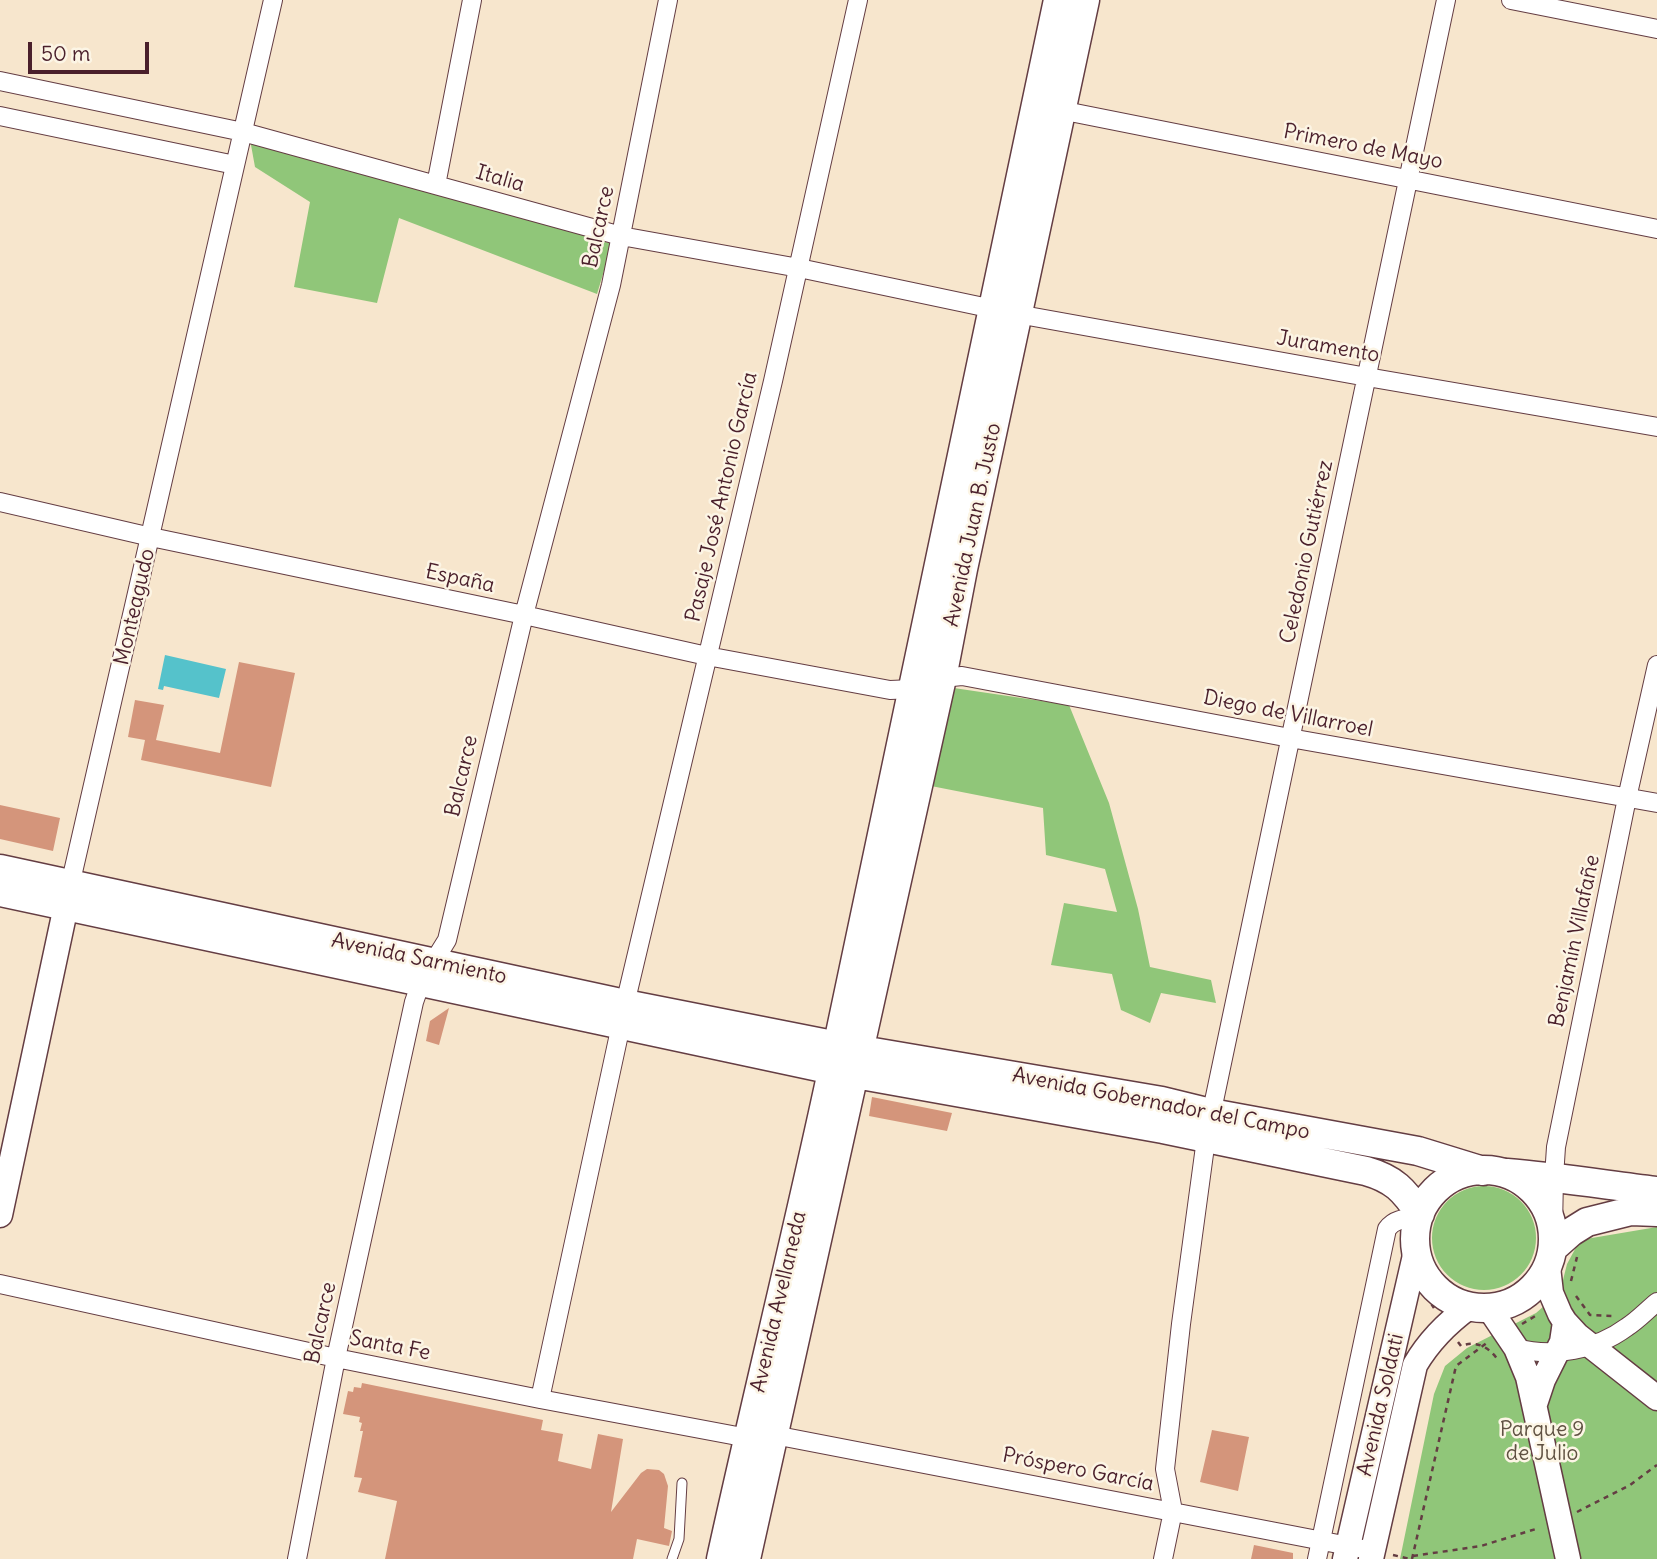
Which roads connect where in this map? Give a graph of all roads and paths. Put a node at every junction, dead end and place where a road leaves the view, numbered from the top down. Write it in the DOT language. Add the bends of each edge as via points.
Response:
graph roads {
  1 [pos="273,0"];
  2 [pos="472,0"];
  3 [pos="668,0"];
  4 [pos="858,0"];
  5 [pos="1058,0"];
  6 [pos="1084,0"];
  7 [pos="1446,0"];
  8 [pos="1511,0"];
  9 [pos="1657,29"];
  10 [pos="0,81"];
  11 [pos="1060,110"];
  12 [pos="0,116"];
  13 [pos="243,132"];
  14 [pos="235,165"];
  15 [pos="1408,179"];
  16 [pos="436,185"];
  17 [pos="1657,229"];
  18 [pos="621,236"];
  19 [pos="799,268"];
  20 [pos="1004,312"];
  21 [pos="1367,377"];
  22 [pos="1657,427"];
  23 [pos="0,502"];
  24 [pos="151,537"];
  25 [pos="524,615"];
  26 [pos="707,656"];
  27 [pos="1657,665"];
  28 [pos="942,678"];
  29 [pos="913,689"];
  30 [pos="1290,738"];
  31 [pos="1627,798"];
  32 [pos="1657,803"];
  33 [pos="0,869"];
  34 [pos="0,892"];
  35 [pos="68,895"];
  36 [pos="428,972"];
  37 [pos="623,1014"];
  38 [pos="846,1060"];
  39 [pos="1209,1126"];
  40 [pos="1492,1172"];
  41 [pos="1553,1177"];
  42 [pos="1657,1191"];
  43 [pos="1657,1212"];
  44 [pos="0,1215"];
  45 [pos="1419,1216"];
  46 [pos="1551,1248"];
  47 [pos="1584,1249"];
  48 [pos="1416,1251"];
  49 [pos="0,1283"];
  50 [pos="1657,1302"];
  51 [pos="1565,1307"];
  52 [pos="1479,1308"];
  53 [pos="1615,1316"];
  54 [pos="1511,1340"];
  55 [pos="1591,1345"];
  56 [pos="1558,1352"];
  57 [pos="336,1358"];
  58 [pos="1657,1398"];
  59 [pos="540,1399"];
  60 [pos="1535,1404"];
  61 [pos="761,1436"];
  62 [pos="682,1483"];
  63 [pos="1173,1511"];
  64 [pos="1321,1541"];
  65 [pos="1347,1553"];
  66 [pos="1372,1555"];
  67 [pos="297,1559"];
  68 [pos="672,1559"];
  69 [pos="721,1559"];
  70 [pos="746,1559"];
  71 [pos="1163,1559"];
  72 [pos="1317,1559"];
  73 [pos="1412,1559"];
  74 [pos="1568,1559"];
  1 -- 13 [label="street, Monteagudo"];
  2 -- 16 [label="street"];
  3 -- 18 [label="street, Balcarce"];
  4 -- 19 [label="street, Pasaje José Antonio García"];
  5 -- 20 [label="main road, Avenida Juan B. Justo"];
  6 -- 11 [label="main road, Avenida Juan B. Justo"];
  7 -- 15 [label="street, Celedonio Gutiérrez"];
  8 -- 9 [label="street"];
  10 -- 13 [label="street, Italia"];
  11 -- 15 [label="street, Primero de Mayo"];
  11 -- 20 [label="main road, Avenida Juan B. Justo"];
  12 -- 14 [label="street"];
  13 -- 14 [label="street, Monteagudo"];
  13 -- 16 [label="street, Italia"];
  14 -- 24 [label="street, Monteagudo"];
  15 -- 17 [label="street, Primero de Mayo"];
  15 -- 21 [label="street, Celedonio Gutiérrez"];
  16 -- 18 [label="street, Italia"];
  18 -- 19 [label="street, Italia"];
  18 -- 25 [label="street, Balcarce"];
  19 -- 20 [label="street, Italia"];
  19 -- 26 [label="street, Pasaje José Antonio García"];
  20 -- 21 [label="street, Juramento"];
  20 -- 28 [label="main road, Avenida Juan B. Justo"];
  20 -- 29 [label="main road, Avenida Juan B. Justo" via="944,545"];
  21 -- 22 [label="street, Juramento"];
  21 -- 30 [label="street, Celedonio Gutiérrez"];
  23 -- 24 [label="street, España"];
  24 -- 25 [label="street, España"];
  24 -- 35 [label="street, Monteagudo"];
  25 -- 26 [label="street, España"];
  25 -- 36 [label="street, Balcarce" via="447,940"];
  26 -- 29 [label="street, España" via="890,690"];
  26 -- 37 [label="street, Pasaje José Antonio García"];
  27 -- 31 [label="street, Benjamín Villafañe"];
  28 -- 29 [label="street, Diego de Villarroel"];
  28 -- 30 [label="street, Diego de Villarroel" via="962,676"];
  28 -- 38 [label="main road, Avenida Juan B. Justo"];
  29 -- 38 [label="main road, Avenida Juan B. Justo"];
  30 -- 31 [label="street, Diego de Villarroel"];
  30 -- 39 [label="street, Celedonio Gutiérrez"];
  31 -- 32 [label="street, Diego de Villarroel"];
  31 -- 41 [label="street, Benjamín Villafañe"];
  33 -- 35 [label="main road, Avenida Sarmiento"];
  34 -- 35 [label="main road, Avenida Sarmiento"];
  35 -- 36 [label="main road, Avenida Sarmiento"];
  35 -- 44 [label="street, Monteagudo"];
  36 -- 37 [label="main road, Avenida Sarmiento"];
  36 -- 57 [label="street, Balcarce" via="414,1002"];
  37 -- 38 [label="main road, Avenida Sarmiento"];
  37 -- 59 [label="street, Pasaje José Antonio García"];
  38 -- 39 [label="main road, Avenida Gobernador del Campo" via="1162,1101"];
  38 -- 61 [label="main road, Avenida Avellaneda"];
  39 -- 40 [label="main road, Avenida Gobernador del Campo" via="1418,1151"];
  39 -- 45 [label="main road, Avenida Gobernador del Campo" via="1390,1179"];
  39 -- 63 [label="street, Celedonio Gutiérrez" via="1165,1469"];
  40 -- 41 [label="main road, Avenida Gobernador del Campo"];
  40 -- 45 [label="main road" via="1463,1174 1444,1183"];
  40 -- 46 [label="main road" via="1519,1180 1535,1193 1546,1209"];
  41 -- 42 [label="main road, Avenida Gobernador del Campo"];
  41 -- 46 [label="street, Benjamín Villafañe"];
  43 -- 46 [label="main road" via="1631,1211 1587,1222"];
  45 -- 48 [label="main road"];
  45 -- 64 [label="street" via="1393,1222 1387,1229"];
  46 -- 51 [label="street" via="1551,1293"];
  46 -- 52 [label="main road" via="1538,1283 1524,1296 1507,1305"];
  47 -- 51 [label="path" via="1576,1258"];
  48 -- 52 [label="main road" via="1434,1287 1450,1300"];
  48 -- 65 [label="street, Avenida Soldati"];
  49 -- 57 [label="street, Santa Fe"];
  50 -- 55 [label="street" via="1627,1328"];
  51 -- 53 [label="path"];
  51 -- 54 [label="path"];
  51 -- 55 [label="street" via="1577,1335"];
  51 -- 56 [label="street"];
  52 -- 54 [label="street"];
  52 -- 66 [label="street, Avenida Soldati" via="1433,1338 1415,1364"];
  54 -- 56 [label="street" via="1542,1353"];
  54 -- 60 [label="street"];
  54 -- 73 [label="path" via="1482,1345 1456,1366"];
  55 -- 56 [label="street"];
  55 -- 58 [label="street"];
  56 -- 60 [label="street"];
  57 -- 59 [label="street, Santa Fe"];
  57 -- 67 [label="street, Balcarce"];
  59 -- 61 [label="street, Santa Fe"];
  60 -- 74 [label="street"];
  61 -- 63 [label="street, Próspero García"];
  61 -- 69 [label="main road, Avenida Avellaneda"];
  61 -- 70 [label="main road, Avenida Avellaneda"];
  62 -- 68 [label="lane"];
  63 -- 64 [label="street, Próspero García"];
  63 -- 71 [label="street"];
  64 -- 65 [label="street, Próspero García"];
  64 -- 72 [label="street"];
  65 -- 66 [label="street, Próspero García"];
}
